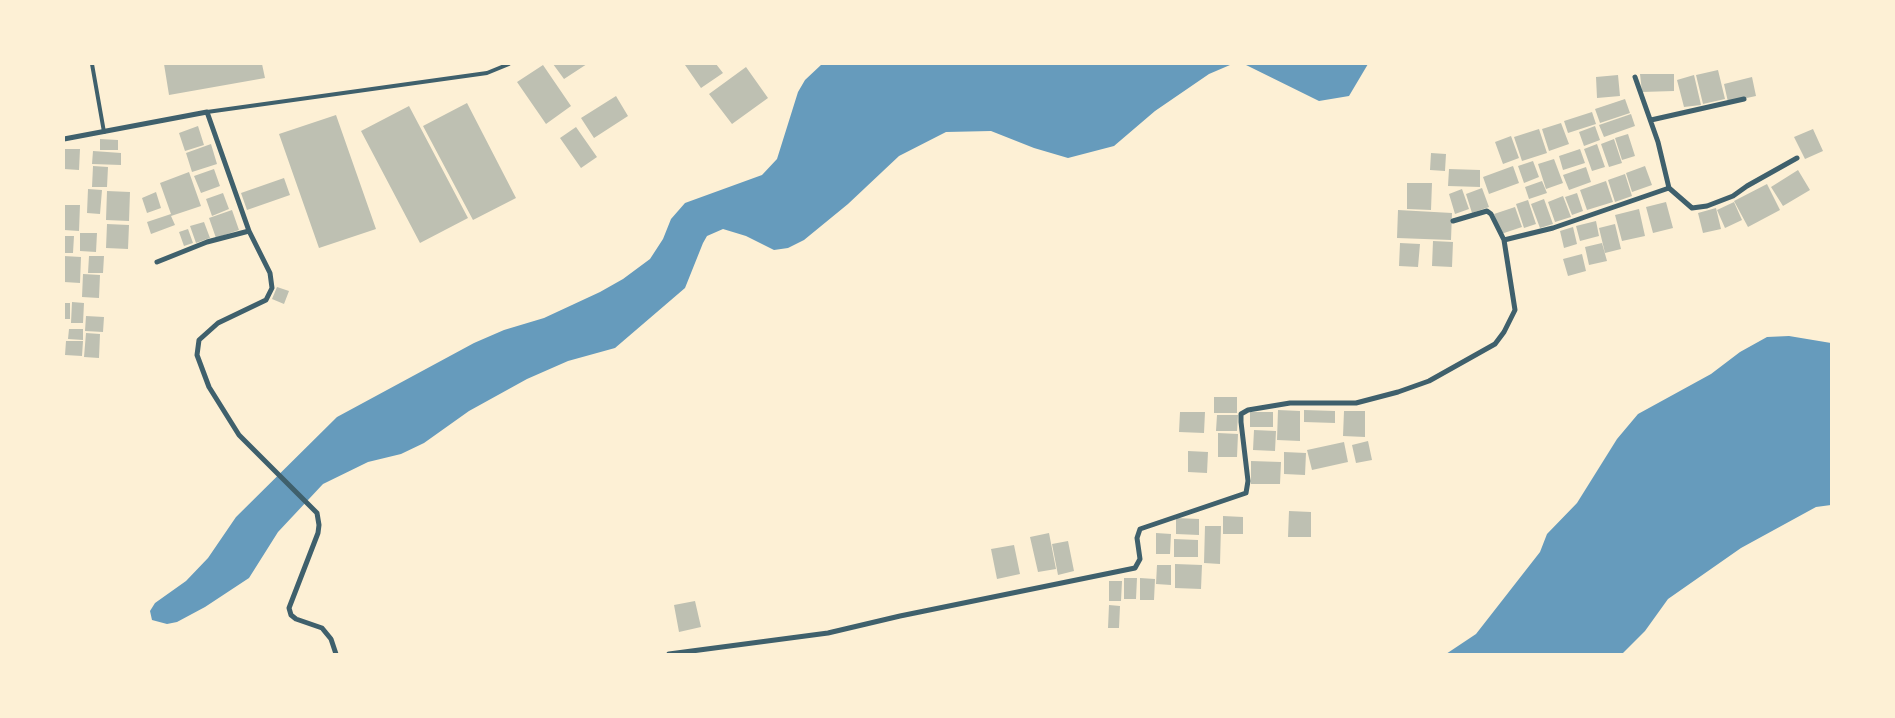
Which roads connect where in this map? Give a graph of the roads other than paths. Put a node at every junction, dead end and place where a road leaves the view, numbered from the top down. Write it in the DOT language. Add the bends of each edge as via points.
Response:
graph roads {
  1 [pos="92,64"];
  2 [pos="509,64"];
  3 [pos="1635,77"];
  4 [pos="1744,99"];
  5 [pos="207,112"];
  6 [pos="1651,120"];
  7 [pos="104,132"];
  8 [pos="64,139"];
  9 [pos="1797,158"];
  10 [pos="1669,188"];
  11 [pos="1453,221"];
  12 [pos="249,231"];
  13 [pos="1504,240"];
  14 [pos="157,262"];
  15 [pos="336,654"];
  16 [pos="669,654"];
  1 -- 7 [label="lane"];
  2 -- 5 [label="lane" via="487,73"];
  3 -- 6 [label="street"];
  4 -- 6 [label="street"];
  5 -- 7 [label="street"];
  5 -- 12 [label="street"];
  6 -- 10 [label="street"];
  7 -- 8 [label="street"];
  9 -- 10 [label="street" via="1733,196 1699,208 1692,208"];
  10 -- 13 [label="street" via="1552,228"];
  11 -- 13 [label="street" via="1487,211"];
  12 -- 14 [label="street" via="207,242"];
  12 -- 15 [label="street" via="270,273 272,288 266,300 218,323 199,340 197,355 210,387 239,435 317,512 320,525 289,608 296,619 322,628"];
  13 -- 16 [label="street" via="1515,310 1495,344 1428,381 1398,392 1346,404 1290,403 1241,414 1248,480 1246,493 1140,529 1137,538 1140,559 1135,568 828,633"];
}
